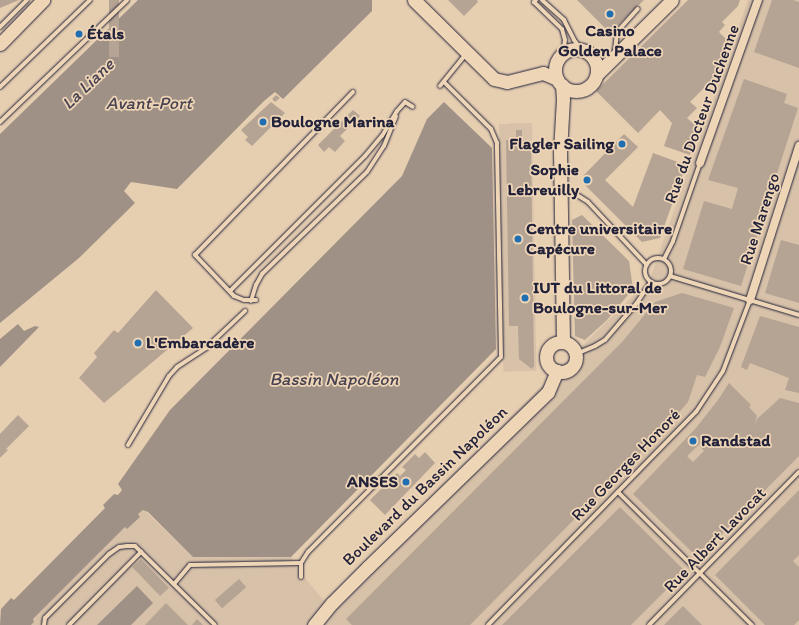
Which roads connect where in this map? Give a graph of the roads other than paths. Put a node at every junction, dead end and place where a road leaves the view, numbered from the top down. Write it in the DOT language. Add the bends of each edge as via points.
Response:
graph roads {
  1 [pos="27,0"];
  2 [pos="43,0"];
  3 [pos="90,0"];
  4 [pos="128,0"];
  5 [pos="414,0"];
  6 [pos="536,0"];
  7 [pos="542,0"];
  8 [pos="672,0"];
  9 [pos="758,0"];
  10 [pos="638,9"];
  11 [pos="562,18"];
  12 [pos="558,23"];
  13 [pos="0,27"];
  14 [pos="0,44"];
  15 [pos="582,49"];
  16 [pos="466,53"];
  17 [pos="563,53"];
  18 [pos="615,56"];
  19 [pos="597,74"];
  20 [pos="444,82"];
  21 [pos="559,82"];
  22 [pos="440,86"];
  23 [pos="0,87"];
  24 [pos="584,89"];
  25 [pos="353,92"];
  26 [pos="413,107"];
  27 [pos="397,111"];
  28 [pos="562,113"];
  29 [pos="0,122"];
  30 [pos="799,146"];
  31 [pos="700,162"];
  32 [pos="561,192"];
  33 [pos="664,259"];
  34 [pos="647,264"];
  35 [pos="670,276"];
  36 [pos="651,282"];
  37 [pos="230,291"];
  38 [pos="256,300"];
  39 [pos="750,300"];
  40 [pos="251,301"];
  41 [pos="245,311"];
  42 [pos="799,315"];
  43 [pos="563,342"];
  44 [pos="576,354"];
  45 [pos="557,371"];
  46 [pos="128,445"];
  47 [pos="799,472"];
  48 [pos="618,492"];
  49 [pos="141,552"];
  50 [pos="300,563"];
  51 [pos="700,574"];
  52 [pos="301,577"];
  53 [pos="174,584"];
  54 [pos="44,625"];
  55 [pos="69,625"];
  56 [pos="214,625"];
  57 [pos="314,625"];
  58 [pos="488,625"];
  59 [pos="649,625"];
  60 [pos="752,625"];
  1 -- 13 [label="lane"];
  2 -- 14 [label="main road"];
  3 -- 23 [label="lane"];
  4 -- 29 [label="lane"];
  5 -- 16 [label="main road"];
  6 -- 12 [label="lane" via="534,2"];
  7 -- 11 [label="lane"];
  8 -- 18 [label="main road"];
  9 -- 31 [label="street, Rue du Docteur Duchenne"];
  10 -- 18 [label="lane" via="617,32"];
  11 -- 12 [label="lane"];
  11 -- 15 [label="lane"];
  12 -- 17 [label="lane" via="564,36"];
  15 -- 17 [label="main road"];
  15 -- 19 [label="main road" via="594,59"];
  16 -- 20 [label="lane"];
  16 -- 21 [label="main road" via="490,76 499,81 510,82 540,73"];
  17 -- 21 [label="main road" via="555,66"];
  18 -- 19 [label="main road"];
  19 -- 24 [label="main road" via="592,83"];
  20 -- 22 [label="lane"];
  20 -- 50 [label="lane" via="491,129 497,143 501,357"];
  21 -- 24 [label="main road" via="572,91"];
  21 -- 28 [label="main road" via="564,99"];
  24 -- 28 [label="main road"];
  25 -- 37 [label="lane" via="195,255"];
  26 -- 27 [label="lane" via="405,102"];
  27 -- 37 [label="lane" via="382,136 365,156"];
  27 -- 40 [label="lane" via="384,146 367,172 262,274"];
  28 -- 32 [label="main road"];
  30 -- 39 [label="street, Rue Marengo"];
  31 -- 33 [label="lane, Rue du Docteur Duchenne" via="673,241"];
  32 -- 34 [label="lane" via="577,195 588,202"];
  32 -- 43 [label="main road"];
  33 -- 34 [label="lane" via="654,259"];
  33 -- 35 [label="lane" via="671,268"];
  34 -- 36 [label="lane" via="646,273"];
  35 -- 36 [label="lane" via="662,284"];
  35 -- 39 [label="lane"];
  36 -- 44 [label="lane" via="633,308 604,340"];
  37 -- 40 [label="lane" via="234,296"];
  38 -- 40 [label="lane"];
  39 -- 42 [label="lane"];
  39 -- 48 [label="lane, Rue Georges Honoré" via="728,360 711,392 678,433"];
  41 -- 46 [label="lane" via="206,348 177,367 169,376"];
  43 -- 44 [label="main road" via="573,347"];
  43 -- 45 [label="main road" via="552,345 546,354 548,364"];
  44 -- 45 [label="main road" via="572,367 565,371"];
  45 -- 57 [label="main road, Boulevard du Bassin Napoléon" via="548,392 368,567"];
  47 -- 51 [label="lane, Rue Albert Lavocat"];
  48 -- 51 [label="lane"];
  48 -- 58 [label="lane, Rue Georges Honoré"];
  49 -- 53 [label="lane"];
  49 -- 54 [label="lane" via="135,546 127,546 119,547 109,554 45,618"];
  49 -- 55 [label="lane"];
  50 -- 52 [label="lane"];
  50 -- 53 [label="lane" via="190,565"];
  51 -- 59 [label="lane, Rue Albert Lavocat"];
  51 -- 60 [label="lane"];
  53 -- 56 [label="lane"];
}
